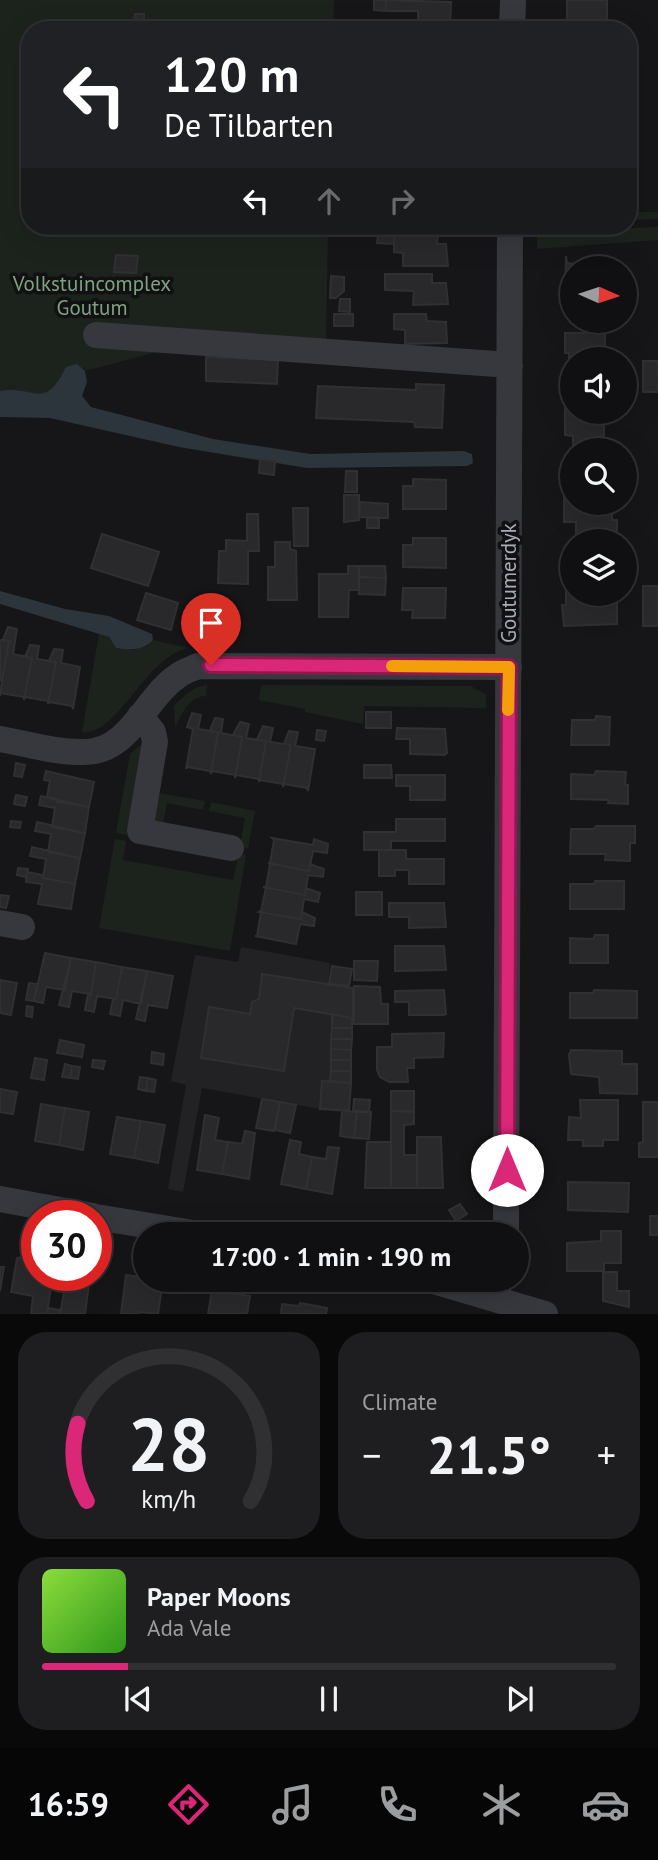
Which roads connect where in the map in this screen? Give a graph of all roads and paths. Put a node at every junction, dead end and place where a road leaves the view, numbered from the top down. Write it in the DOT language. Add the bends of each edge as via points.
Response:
graph roads {
  1 [pos="513,0"];
  2 [pos="512,21"];
  3 [pos="510,235"];
  4 [pos="96,335"];
  5 [pos="510,365"];
  6 [pos="509,667"];
  7 [pos="140,716"];
  8 [pos="0,739"];
  9 [pos="231,848"];
  10 [pos="0,1199"];
  11 [pos="21,1203"];
  12 [pos="112,1220"];
  13 [pos="506,1222"];
  14 [pos="133,1223"];
  15 [pos="477,1292"];
  16 [pos="500,1298"];
  17 [pos="545,1314"];
  1 -- 2 [label="street"];
  3 -- 5 [label="street, Goutumerdyk"];
  4 -- 5 [label="street"];
  5 -- 6 [label="street, Goutumerdyk"];
  6 -- 7 [label="street" via="198,666 178,675"];
  6 -- 13 [label="street, Goutumerdyk"];
  7 -- 8 [label="street" via="119,739 88,752"];
  7 -- 9 [label="street" via="153,732 155,743 140,831"];
  10 -- 11 [label="street"];
  12 -- 14 [label="street"];
  15 -- 16 [label="street"];
  16 -- 17 [label="street"];
}
